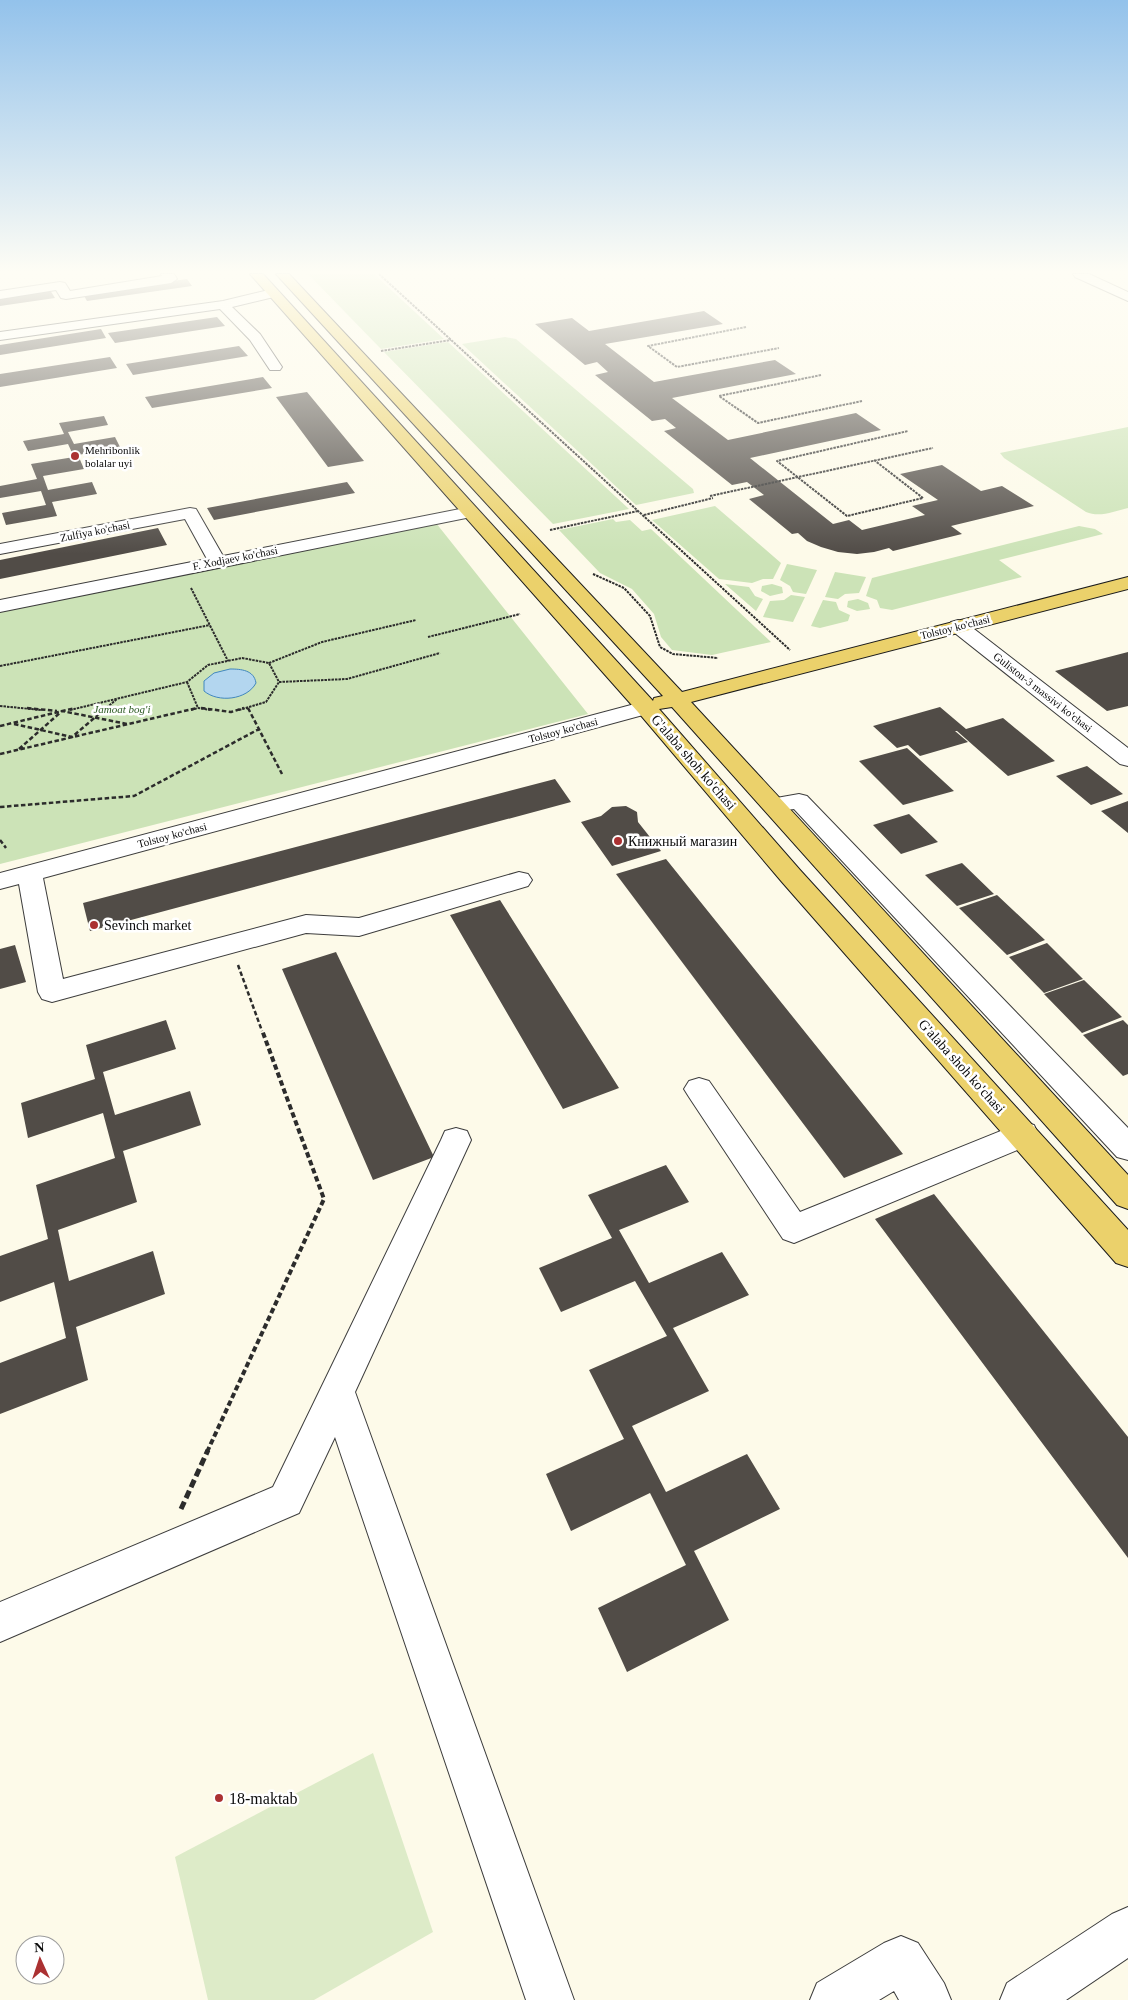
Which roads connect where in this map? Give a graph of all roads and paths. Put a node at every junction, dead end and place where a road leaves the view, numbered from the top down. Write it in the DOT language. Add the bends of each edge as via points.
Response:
graph roads {
  1 [pos="348,367"];
  2 [pos="358,367"];
  3 [pos="481,367"];
  4 [pos="820,375"];
  5 [pos="862,401"];
  6 [pos="908,431"];
  7 [pos="933,448"];
  8 [pos="874,460"];
  9 [pos="797,477"];
  10 [pos="710,496"];
  11 [pos="713,498"];
  12 [pos="638,511"];
  13 [pos="470,512"];
  14 [pos="643,515"];
  15 [pos="550,530"];
  16 [pos="0,549"];
  17 [pos="217,561"];
  18 [pos="188,582"];
  19 [pos="1128,583"];
  20 [pos="0,606"];
  21 [pos="520,614"];
  22 [pos="416,620"];
  23 [pos="210,625"];
  24 [pos="958,626"];
  25 [pos="428,637"];
  26 [pos="440,653"];
  27 [pos="228,661"];
  28 [pos="269,663"];
  29 [pos="807,665"];
  30 [pos="0,666"];
  31 [pos="187,682"];
  32 [pos="278,682"];
  33 [pos="117,698"];
  34 [pos="677,699"];
  35 [pos="0,706"];
  36 [pos="247,707"];
  37 [pos="646,707"];
  38 [pos="198,708"];
  39 [pos="62,711"];
  40 [pos="96,716"];
  41 [pos="11,723"];
  42 [pos="128,724"];
  43 [pos="0,726"];
  44 [pos="258,729"];
  45 [pos="40,730"];
  46 [pos="72,737"];
  47 [pos="18,750"];
  48 [pos="0,754"];
  49 [pos="1128,759"];
  50 [pos="282,774"];
  51 [pos="773,805"];
  52 [pos="0,807"];
  53 [pos="0,840"];
  54 [pos="6,848"];
  55 [pos="30,873"];
  56 [pos="520,880"];
  57 [pos="0,881"];
  58 [pos="230,943"];
  59 [pos="699,1089"];
  60 [pos="1023,1134"];
  61 [pos="456,1140"];
  62 [pos="1128,1148"];
  63 [pos="1128,1196"];
  64 [pos="1128,1253"];
  65 [pos="337,1391"];
  66 [pos="160,1554"];
  67 [pos="0,1622"];
  68 [pos="1128,1930"];
  69 [pos="550,2000"];
  70 [pos="834,2000"];
  71 [pos="926,2000"];
  72 [pos="1024,2000"];
  1 -- 13 [label="main road, G'alaba shoh ko'chasi"];
  2 -- 34 [label="main road, G'alaba shoh ko'chasi"];
  3 -- 12 [label="path"];
  4 -- 5 [label="path" via="719,396 758,423"];
  6 -- 9 [label="path" via="777,461"];
  7 -- 8 [label="path"];
  8 -- 9 [label="path"];
  8 -- 9 [label="path" via="923,498 847,516"];
  9 -- 10 [label="path"];
  11 -- 14 [label="path"];
  12 -- 14 [label="path"];
  12 -- 15 [label="path"];
  13 -- 17 [label="street, F. Xodjaev ko'chasi"];
  13 -- 37 [label="main road, G'alaba shoh ko'chasi"];
  14 -- 29 [label="path"];
  16 -- 17 [label="street, Zulfiya ko'chasi" via="190,513"];
  17 -- 20 [label="street, F. Xodjaev ko'chasi"];
  18 -- 23 [label="path"];
  19 -- 24 [label="main road, Tolstoy ko'chasi"];
  21 -- 25 [label="path"];
  22 -- 28 [label="path" via="322,642"];
  23 -- 27 [label="path"];
  23 -- 30 [label="path"];
  24 -- 29 [label="main road, Tolstoy ko'chasi"];
  24 -- 49 [label="street, Guliston-3 massivi ko'chasi"];
  26 -- 32 [label="path" via="347,679"];
  27 -- 28 [label="path" via="242,658"];
  27 -- 31 [label="path" via="208,665"];
  28 -- 32 [label="path"];
  29 -- 34 [label="main road, Tolstoy ko'chasi"];
  31 -- 33 [label="path"];
  31 -- 38 [label="path"];
  32 -- 36 [label="path" via="266,702"];
  33 -- 39 [label="path"];
  33 -- 40 [label="path"];
  34 -- 37 [label="main road, Tolstoy ko'chasi"];
  34 -- 51 [label="main road, G'alaba shoh ko'chasi"];
  35 -- 39 [label="path"];
  36 -- 38 [label="path" via="231,712"];
  36 -- 44 [label="path"];
  37 -- 55 [label="street, Tolstoy ko'chasi"];
  37 -- 60 [label="main road, G'alaba shoh ko'chasi" via="791,876"];
  38 -- 42 [label="path"];
  39 -- 40 [label="path"];
  39 -- 41 [label="path"];
  39 -- 45 [label="path"];
  40 -- 42 [label="path"];
  40 -- 46 [label="path"];
  41 -- 43 [label="path"];
  41 -- 45 [label="path"];
  42 -- 46 [label="path"];
  44 -- 50 [label="path"];
  44 -- 52 [label="path" via="134,796"];
  45 -- 46 [label="path"];
  45 -- 47 [label="path"];
  46 -- 47 [label="path"];
  47 -- 48 [label="path"];
  51 -- 62 [label="street" via="799,801"];
  51 -- 63 [label="main road, G'alaba shoh ko'chasi"];
  53 -- 54 [label="path"];
  55 -- 57 [label="street, Tolstoy ko'chasi"];
  55 -- 58 [label="street" via="52,992"];
  56 -- 58 [label="street" via="359,927 306,924"];
  58 -- 66 [label="path" via="324,1199"];
  59 -- 60 [label="street" via="794,1229"];
  60 -- 64 [label="main road, G'alaba shoh ko'chasi"];
  61 -- 65 [label="street"];
  65 -- 66 [label="street" via="286,1500"];
  65 -- 69 [label="street"];
  66 -- 67 [label="street"];
  68 -- 72 [label="street"];
  70 -- 71 [label="street" via="901,1960"];
}
